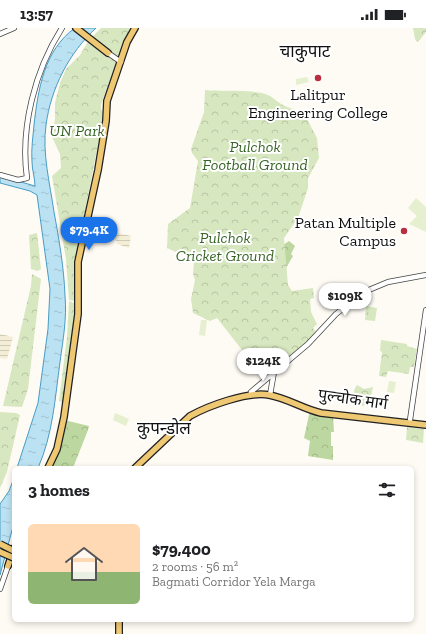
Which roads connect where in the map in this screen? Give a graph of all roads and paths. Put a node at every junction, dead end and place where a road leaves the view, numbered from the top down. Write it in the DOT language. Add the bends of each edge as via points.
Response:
graph roads {
  1 [pos="14,28"];
  2 [pos="62,28"];
  3 [pos="76,28"];
  4 [pos="135,28"];
  5 [pos="0,34"];
  6 [pos="108,53"];
  7 [pos="121,62"];
  8 [pos="0,175"];
  9 [pos="426,275"];
  10 [pos="426,310"];
  11 [pos="274,372"];
  12 [pos="249,393"];
  13 [pos="270,393"];
  14 [pos="410,420"];
  15 [pos="426,422"];
  16 [pos="426,425"];
  17 [pos="49,466"];
  18 [pos="137,466"];
  19 [pos="0,544"];
  20 [pos="12,550"];
  21 [pos="0,552"];
  22 [pos="12,554"];
  23 [pos="12,557"];
  24 [pos="8,566"];
  25 [pos="0,589"];
  26 [pos="119,622"];
  27 [pos="119,634"];
  1 -- 5 [label="street"];
  2 -- 8 [label="street" via="39,71 30,110 27,178 18,180"];
  3 -- 6 [label="main road"];
  4 -- 7 [label="main road" via="127,42"];
  6 -- 7 [label="street"];
  7 -- 17 [label="main road" via="107,101 98,170 78,262 78,314 70,358 67,396 59,441"];
  9 -- 11 [label="street" via="388,282 364,292 336,314 308,344"];
  10 -- 14 [label="street"];
  11 -- 12 [label="street"];
  11 -- 13 [label="street"];
  12 -- 13 [label="main road, पुल्चोक मार्ग"];
  12 -- 18 [label="main road" via="185,420"];
  13 -- 14 [label="main road, पुल्चोक मार्ग" via="320,409"];
  13 -- 16 [label="main road, पुल्चोक मार्ग" via="310,410"];
  14 -- 15 [label="main road, पुल्चोक मार्ग"];
  19 -- 20 [label="main road, bridge"];
  21 -- 23 [label="main road, bridge"];
  22 -- 24 [label="main road"];
  24 -- 25 [label="street"];
  26 -- 27 [label="main road"];
}
